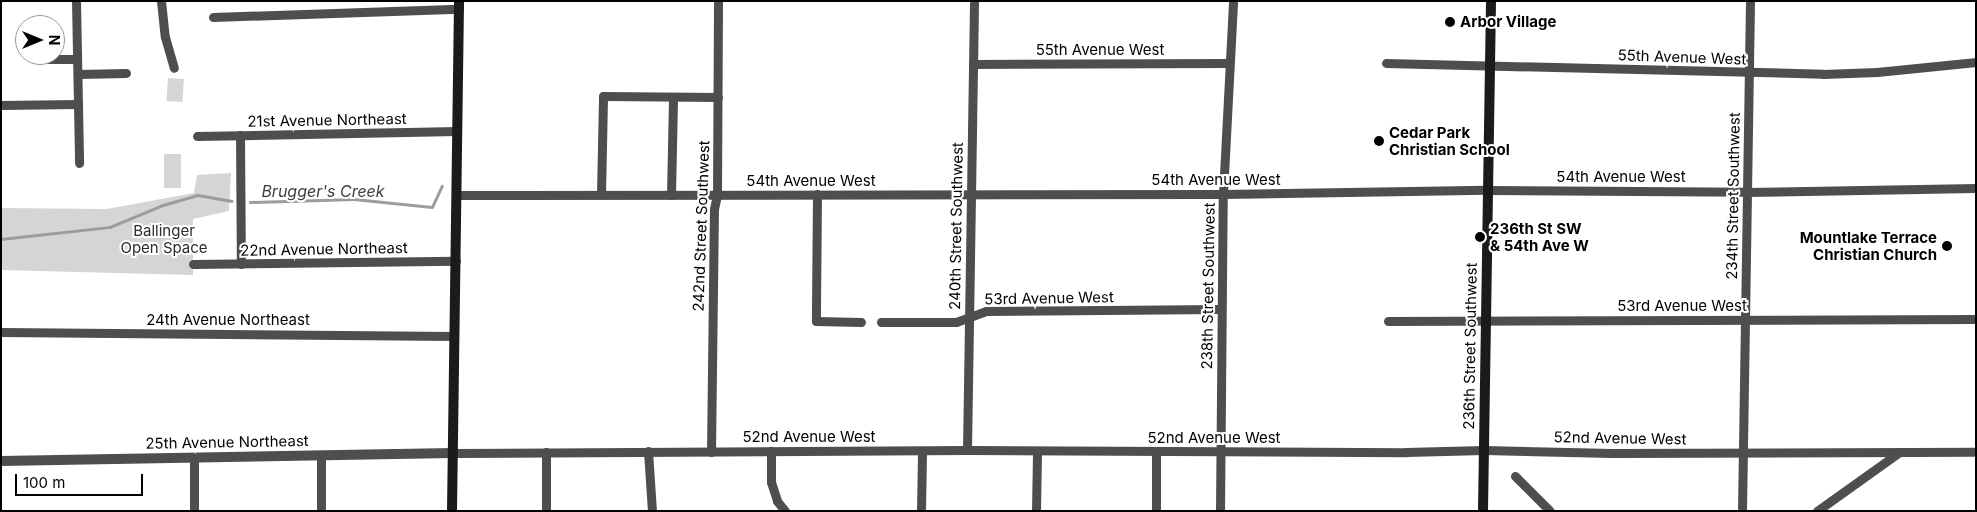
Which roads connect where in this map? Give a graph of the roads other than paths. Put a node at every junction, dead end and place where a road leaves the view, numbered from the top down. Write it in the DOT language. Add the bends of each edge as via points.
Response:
graph roads {
  1 [pos="76,1"];
  2 [pos="161,1"];
  3 [pos="718,1"];
  4 [pos="974,1"];
  5 [pos="1233,1"];
  6 [pos="1491,1"];
  7 [pos="1750,1"];
  8 [pos="459,5"];
  9 [pos="213,17"];
  10 [pos="65,59"];
  11 [pos="77,59"];
  12 [pos="1976,62"];
  13 [pos="1228,63"];
  14 [pos="1386,63"];
  15 [pos="973,64"];
  16 [pos="1490,64"];
  17 [pos="174,68"];
  18 [pos="126,73"];
  19 [pos="78,74"];
  20 [pos="1748,74"];
  21 [pos="673,97"];
  22 [pos="718,97"];
  23 [pos="78,104"];
  24 [pos="1,106"];
  25 [pos="457,131"];
  26 [pos="240,135"];
  27 [pos="197,136"];
  28 [pos="79,163"];
  29 [pos="1976,188"];
  30 [pos="1487,190"];
  31 [pos="1747,192"];
  32 [pos="601,194"];
  33 [pos="817,194"];
  34 [pos="1223,194"];
  35 [pos="457,195"];
  36 [pos="670,195"];
  37 [pos="717,195"];
  38 [pos="971,195"];
  39 [pos="456,262"];
  40 [pos="194,264"];
  41 [pos="241,264"];
  42 [pos="1220,309"];
  43 [pos="969,316"];
  44 [pos="1976,319"];
  45 [pos="1486,320"];
  46 [pos="1745,320"];
  47 [pos="1388,321"];
  48 [pos="862,322"];
  49 [pos="881,322"];
  50 [pos="1,332"];
  51 [pos="454,336"];
  52 [pos="967,450"];
  53 [pos="1484,450"];
  54 [pos="648,451"];
  55 [pos="771,451"];
  56 [pos="922,451"];
  57 [pos="1038,451"];
  58 [pos="546,452"];
  59 [pos="711,452"];
  60 [pos="1156,452"];
  61 [pos="1220,452"];
  62 [pos="1976,452"];
  63 [pos="453,453"];
  64 [pos="1743,453"];
  65 [pos="1898,453"];
  66 [pos="321,456"];
  67 [pos="194,458"];
  68 [pos="1,461"];
  69 [pos="1515,476"];
  70 [pos="194,511"];
  71 [pos="321,511"];
  72 [pos="452,511"];
  73 [pos="546,511"];
  74 [pos="652,511"];
  75 [pos="785,511"];
  76 [pos="922,511"];
  77 [pos="1036,511"];
  78 [pos="1156,511"];
  79 [pos="1220,511"];
  80 [pos="1483,511"];
  81 [pos="1550,511"];
  82 [pos="1742,511"];
  83 [pos="1817,511"];
  1 -- 11 [label="street"];
  2 -- 17 [label="street" via="165,37"];
  3 -- 22 [label="street, 242nd Street Southwest"];
  4 -- 15 [label="street, 240th Street Southwest"];
  5 -- 13 [label="street, 238th Street Southwest"];
  6 -- 16 [label="main road, 236th Street Southwest"];
  7 -- 20 [label="street, 234th Street Southwest"];
  8 -- 9 [label="street"];
  8 -- 25 [label="main road"];
  10 -- 11 [label="street"];
  11 -- 19 [label="street"];
  12 -- 20 [label="street, 55th Avenue West" via="1877,72"];
  13 -- 15 [label="street, 55th Avenue West"];
  13 -- 34 [label="street, 238th Street Southwest"];
  14 -- 16 [label="street, 55th Avenue West"];
  15 -- 38 [label="street, 240th Street Southwest"];
  16 -- 20 [label="street, 55th Avenue West"];
  16 -- 30 [label="main road, 236th Street Southwest"];
  18 -- 19 [label="street"];
  19 -- 23 [label="street"];
  20 -- 31 [label="street, 234th Street Southwest"];
  21 -- 22 [label="street"];
  21 -- 32 [label="street" via="603,96"];
  21 -- 36 [label="street"];
  22 -- 37 [label="street, 242nd Street Southwest"];
  23 -- 24 [label="street"];
  23 -- 28 [label="street"];
  25 -- 26 [label="street, 21st Avenue Northeast"];
  25 -- 35 [label="main road"];
  26 -- 27 [label="street, 21st Avenue Northeast"];
  26 -- 41 [label="street"];
  29 -- 31 [label="street, 54th Avenue West"];
  30 -- 31 [label="street, 54th Avenue West"];
  30 -- 34 [label="street, 54th Avenue West"];
  30 -- 45 [label="main road, 236th Street Southwest"];
  31 -- 46 [label="street, 234th Street Southwest"];
  32 -- 35 [label="street, 54th Avenue West"];
  32 -- 36 [label="street, 54th Avenue West"];
  33 -- 37 [label="street, 54th Avenue West"];
  33 -- 38 [label="street, 54th Avenue West"];
  33 -- 48 [label="street" via="816,321"];
  34 -- 38 [label="street, 54th Avenue West"];
  34 -- 42 [label="street, 238th Street Southwest"];
  35 -- 39 [label="main road"];
  36 -- 37 [label="street, 54th Avenue West"];
  37 -- 59 [label="street, 242nd Street Southwest"];
  38 -- 43 [label="street, 240th Street Southwest"];
  39 -- 41 [label="street, 22nd Avenue Northeast"];
  39 -- 51 [label="main road"];
  40 -- 41 [label="street, 22nd Avenue Northeast"];
  42 -- 43 [label="street, 53rd Avenue West" via="986,311"];
  42 -- 61 [label="street, 238th Street Southwest"];
  43 -- 49 [label="street, 53rd Avenue West" via="956,322"];
  43 -- 52 [label="street, 240th Street Southwest"];
  44 -- 46 [label="street, 53rd Avenue West"];
  45 -- 46 [label="street, 53rd Avenue West"];
  45 -- 47 [label="street, 53rd Avenue West"];
  45 -- 53 [label="main road, 236th Street Southwest"];
  46 -- 64 [label="street, 234th Street Southwest"];
  50 -- 51 [label="street, 24th Avenue Northeast"];
  51 -- 63 [label="main road"];
  52 -- 56 [label="street, 52nd Avenue West"];
  52 -- 57 [label="street, 52nd Avenue West"];
  53 -- 61 [label="street, 52nd Avenue West"];
  53 -- 64 [label="street, 52nd Avenue West"];
  53 -- 80 [label="main road, 236th Street Southwest"];
  54 -- 58 [label="street, 52nd Avenue West"];
  54 -- 59 [label="street, 52nd Avenue West"];
  54 -- 74 [label="street"];
  55 -- 56 [label="street, 52nd Avenue West"];
  55 -- 59 [label="street, 52nd Avenue West"];
  55 -- 75 [label="street" via="771,482 777,501"];
  56 -- 76 [label="street"];
  57 -- 60 [label="street, 52nd Avenue West"];
  57 -- 77 [label="street"];
  58 -- 63 [label="street, 52nd Avenue West"];
  58 -- 73 [label="street"];
  60 -- 61 [label="street, 52nd Avenue West"];
  60 -- 78 [label="street"];
  61 -- 79 [label="street, 238th Street Southwest"];
  62 -- 65 [label="street, 52nd Avenue West"];
  63 -- 66 [label="street, 25th Avenue Northeast"];
  63 -- 72 [label="main road"];
  64 -- 65 [label="street, 52nd Avenue West"];
  64 -- 82 [label="street, 234th Street Southwest"];
  65 -- 83 [label="street"];
  66 -- 67 [label="street, 25th Avenue Northeast"];
  66 -- 71 [label="street"];
  67 -- 68 [label="street, 25th Avenue Northeast"];
  67 -- 70 [label="street"];
  69 -- 81 [label="street"];
}
